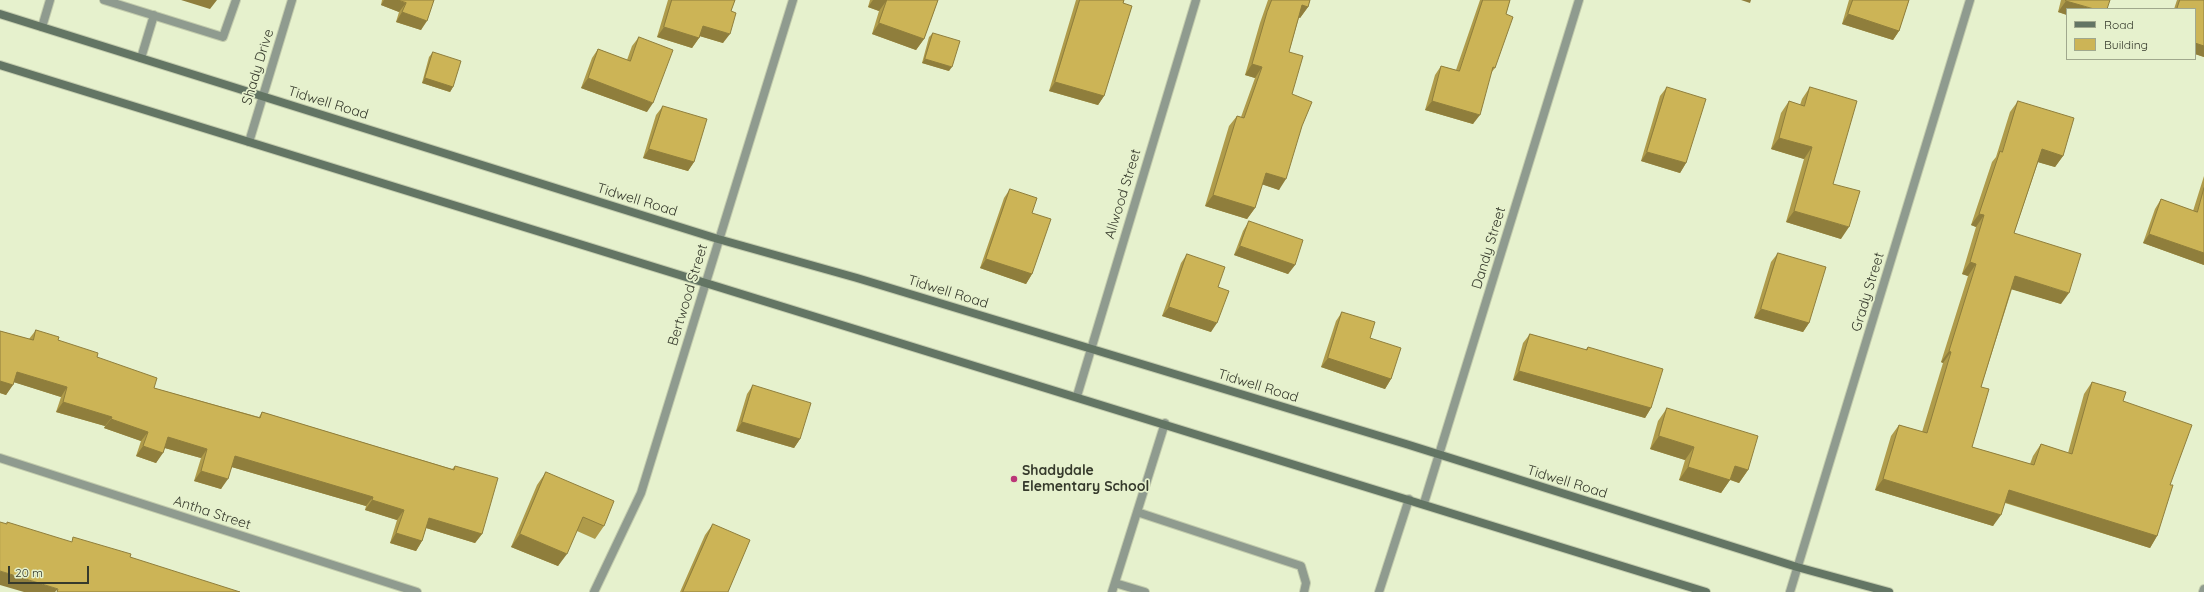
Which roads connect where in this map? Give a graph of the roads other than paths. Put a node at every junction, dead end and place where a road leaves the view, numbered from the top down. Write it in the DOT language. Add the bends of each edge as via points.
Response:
graph roads {
  1 [pos="50,0"];
  2 [pos="104,0"];
  3 [pos="236,0"];
  4 [pos="292,0"];
  5 [pos="793,0"];
  6 [pos="1196,0"];
  7 [pos="1579,0"];
  8 [pos="1970,0"];
  9 [pos="0,14"];
  10 [pos="154,16"];
  11 [pos="42,27"];
  12 [pos="141,58"];
  13 [pos="0,65"];
  14 [pos="263,96"];
  15 [pos="249,142"];
  16 [pos="718,239"];
  17 [pos="704,283"];
  18 [pos="1089,349"];
  19 [pos="1076,396"];
  20 [pos="1165,424"];
  21 [pos="1439,455"];
  22 [pos="0,458"];
  23 [pos="1409,499"];
  24 [pos="1424,504"];
  25 [pos="1137,512"];
  26 [pos="1797,568"];
  27 [pos="1114,583"];
  28 [pos="2204,589"];
  29 [pos="416,592"];
  30 [pos="594,592"];
  31 [pos="1112,592"];
  32 [pos="1145,592"];
  33 [pos="1304,592"];
  34 [pos="1379,592"];
  35 [pos="1706,592"];
  36 [pos="1790,592"];
  37 [pos="1889,592"];
  38 [pos="2203,592"];
  1 -- 11 [label="street"];
  2 -- 10 [label="street"];
  3 -- 10 [label="street" via="223,37"];
  4 -- 14 [label="street, Shady Drive"];
  5 -- 16 [label="street, Bertwood Street"];
  6 -- 18 [label="street, Allwood Street"];
  7 -- 21 [label="street, Dandy Street"];
  8 -- 26 [label="street, Grady Street"];
  9 -- 11 [label="main road, Tidwell Road"];
  10 -- 12 [label="street"];
  11 -- 12 [label="main road, Tidwell Road"];
  12 -- 14 [label="main road, Tidwell Road"];
  13 -- 15 [label="main road"];
  14 -- 15 [label="street, Shady Drive"];
  14 -- 16 [label="main road, Tidwell Road"];
  15 -- 17 [label="main road"];
  16 -- 17 [label="street, Bertwood Street"];
  16 -- 18 [label="main road, Tidwell Road" via="857,278"];
  17 -- 19 [label="main road"];
  17 -- 30 [label="street, Bertwood Street" via="641,493"];
  18 -- 19 [label="street, Allwood Street"];
  18 -- 21 [label="main road, Tidwell Road"];
  19 -- 20 [label="main road"];
  20 -- 23 [label="main road"];
  20 -- 25 [label="street"];
  21 -- 24 [label="street, Dandy Street"];
  21 -- 26 [label="main road, Tidwell Road"];
  22 -- 29 [label="street, Antha Street"];
  23 -- 24 [label="main road"];
  23 -- 34 [label="street"];
  24 -- 35 [label="main road"];
  25 -- 27 [label="street"];
  25 -- 33 [label="street" via="1301,566 1306,583"];
  26 -- 36 [label="street, Grady Street"];
  26 -- 37 [label="main road, Tidwell Road"];
  27 -- 31 [label="street"];
  27 -- 32 [label="street"];
  28 -- 38 [label="street"];
}
